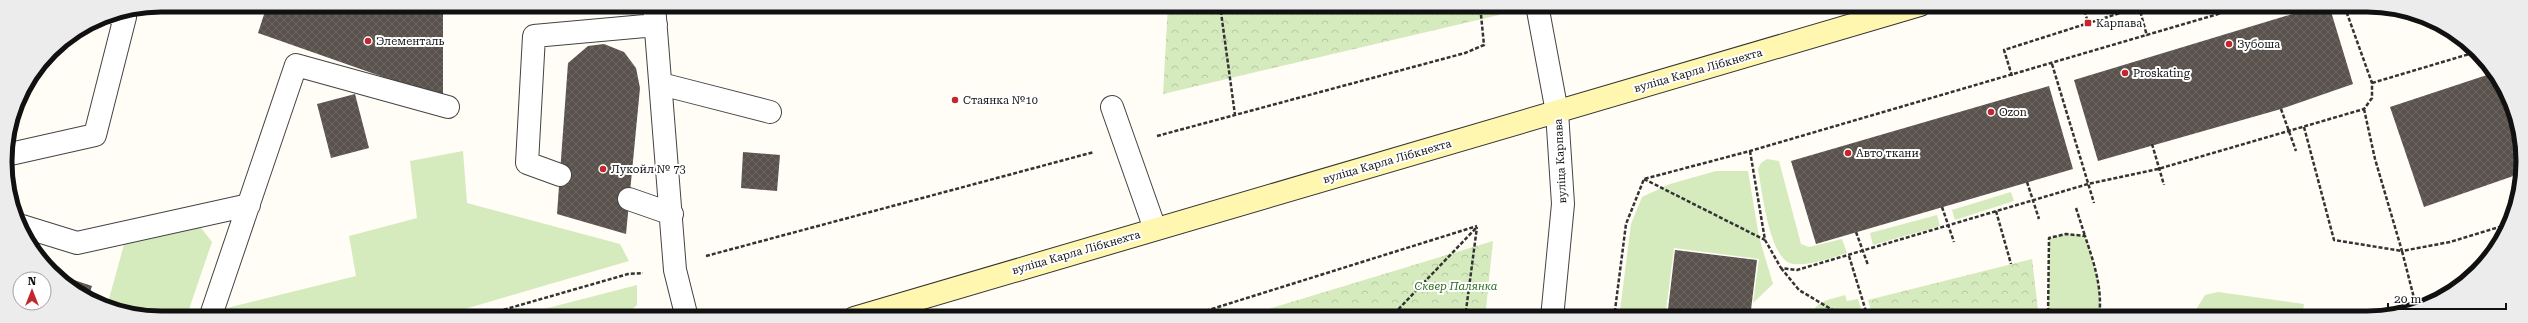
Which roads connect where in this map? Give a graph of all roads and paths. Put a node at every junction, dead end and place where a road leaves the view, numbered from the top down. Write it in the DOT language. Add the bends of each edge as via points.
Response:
graph roads {
  1 [pos="1221,12"];
  2 [pos="1481,12"];
  3 [pos="1538,12"];
  4 [pos="1896,12"];
  5 [pos="2085,12"];
  6 [pos="2123,12"];
  7 [pos="2140,12"];
  8 [pos="2226,12"];
  9 [pos="2347,12"];
  10 [pos="655,15"];
  11 [pos="124,17"];
  12 [pos="2088,23"];
  13 [pos="2147,36"];
  14 [pos="2470,54"];
  15 [pos="2052,64"];
  16 [pos="2012,76"];
  17 [pos="2372,83"];
  18 [pos="661,84"];
  19 [pos="448,107"];
  20 [pos="1112,107"];
  21 [pos="2281,109"];
  22 [pos="2364,109"];
  23 [pos="770,112"];
  24 [pos="1557,112"];
  25 [pos="1235,115"];
  26 [pos="2304,127"];
  27 [pos="2289,132"];
  28 [pos="1126,144"];
  29 [pos="2152,144"];
  30 [pos="1750,152"];
  31 [pos="2296,152"];
  32 [pos="12,154"];
  33 [pos="2158,169"];
  34 [pos="560,174"];
  35 [pos="1644,179"];
  36 [pos="2027,182"];
  37 [pos="2088,184"];
  38 [pos="2164,185"];
  39 [pos="629,200"];
  40 [pos="2033,200"];
  41 [pos="2094,203"];
  42 [pos="249,205"];
  43 [pos="1942,207"];
  44 [pos="2076,208"];
  45 [pos="1996,211"];
  46 [pos="672,214"];
  47 [pos="2039,219"];
  48 [pos="1477,226"];
  49 [pos="1948,226"];
  50 [pos="2502,226"];
  51 [pos="27,227"];
  52 [pos="1155,229"];
  53 [pos="1856,232"];
  54 [pos="2086,236"];
  55 [pos="1766,240"];
  56 [pos="1954,242"];
  57 [pos="1863,251"];
  58 [pos="2402,251"];
  59 [pos="1849,256"];
  60 [pos="2010,264"];
  61 [pos="1868,265"];
  62 [pos="1781,268"];
  63 [pos="675,270"];
  64 [pos="2415,303"];
  65 [pos="212,311"];
  66 [pos="499,311"];
  67 [pos="685,311"];
  68 [pos="878,311"];
  69 [pos="1205,311"];
  70 [pos="1397,311"];
  71 [pos="1466,311"];
  72 [pos="1553,311"];
  73 [pos="1615,311"];
  74 [pos="1834,311"];
  75 [pos="1866,311"];
  76 [pos="2048,311"];
  77 [pos="2100,311"];
  1 -- 25 [label="path"];
  2 -- 25 [label="path" via="1484,45 1465,53"];
  3 -- 24 [label="street, вуліца Карпава"];
  4 -- 24 [label="main road, вуліца Карла Лібкнехта"];
  5 -- 12 [label="path"];
  6 -- 12 [label="path"];
  7 -- 13 [label="path"];
  8 -- 13 [label="path"];
  9 -- 17 [label="path"];
  10 -- 18 [label="street"];
  10 -- 34 [label="street" via="534,36 527,163"];
  11 -- 32 [label="street" via="95,135"];
  12 -- 16 [label="path" via="2004,50"];
  13 -- 15 [label="path"];
  14 -- 17 [label="path"];
  15 -- 16 [label="path"];
  15 -- 37 [label="path"];
  16 -- 30 [label="path"];
  17 -- 22 [label="path" via="2372,98"];
  18 -- 23 [label="street"];
  18 -- 46 [label="street"];
  19 -- 42 [label="street" via="296,65"];
  20 -- 28 [label="street"];
  21 -- 27 [label="path"];
  22 -- 26 [label="path"];
  22 -- 58 [label="path" via="2375,159"];
  24 -- 52 [label="main road, вуліца Карла Лібкнехта"];
  24 -- 72 [label="street, вуліца Карпава" via="1563,204"];
  25 -- 28 [label="path"];
  26 -- 27 [label="path"];
  26 -- 58 [label="path" via="2334,240"];
  27 -- 31 [label="path"];
  27 -- 33 [label="path"];
  28 -- 52 [label="street"];
  28 -- 63 [label="path" via="698,258"];
  29 -- 33 [label="path"];
  30 -- 35 [label="path"];
  30 -- 55 [label="path"];
  33 -- 37 [label="path"];
  33 -- 38 [label="path"];
  35 -- 55 [label="path"];
  35 -- 73 [label="path" via="1626,224"];
  36 -- 40 [label="path"];
  37 -- 40 [label="path"];
  37 -- 41 [label="path"];
  39 -- 46 [label="street"];
  40 -- 45 [label="path"];
  40 -- 47 [label="path"];
  42 -- 51 [label="street" via="77,243"];
  42 -- 65 [label="street"];
  43 -- 49 [label="path"];
  44 -- 54 [label="path"];
  45 -- 49 [label="path"];
  45 -- 60 [label="path"];
  46 -- 63 [label="street"];
  48 -- 69 [label="path"];
  48 -- 70 [label="path"];
  48 -- 71 [label="path"];
  49 -- 56 [label="path"];
  49 -- 57 [label="path"];
  50 -- 58 [label="path" via="2450,242"];
  52 -- 68 [label="main road, вуліца Карла Лібкнехта"];
  53 -- 57 [label="path"];
  54 -- 76 [label="path" via="2066,234 2049,238"];
  54 -- 77 [label="path" via="2097,275"];
  55 -- 62 [label="path"];
  57 -- 59 [label="path"];
  57 -- 61 [label="path"];
  58 -- 64 [label="path"];
  59 -- 62 [label="path" via="1797,270"];
  59 -- 75 [label="path"];
  62 -- 74 [label="path" via="1799,290"];
  63 -- 66 [label="path" via="628,274"];
  63 -- 67 [label="street"];
}
